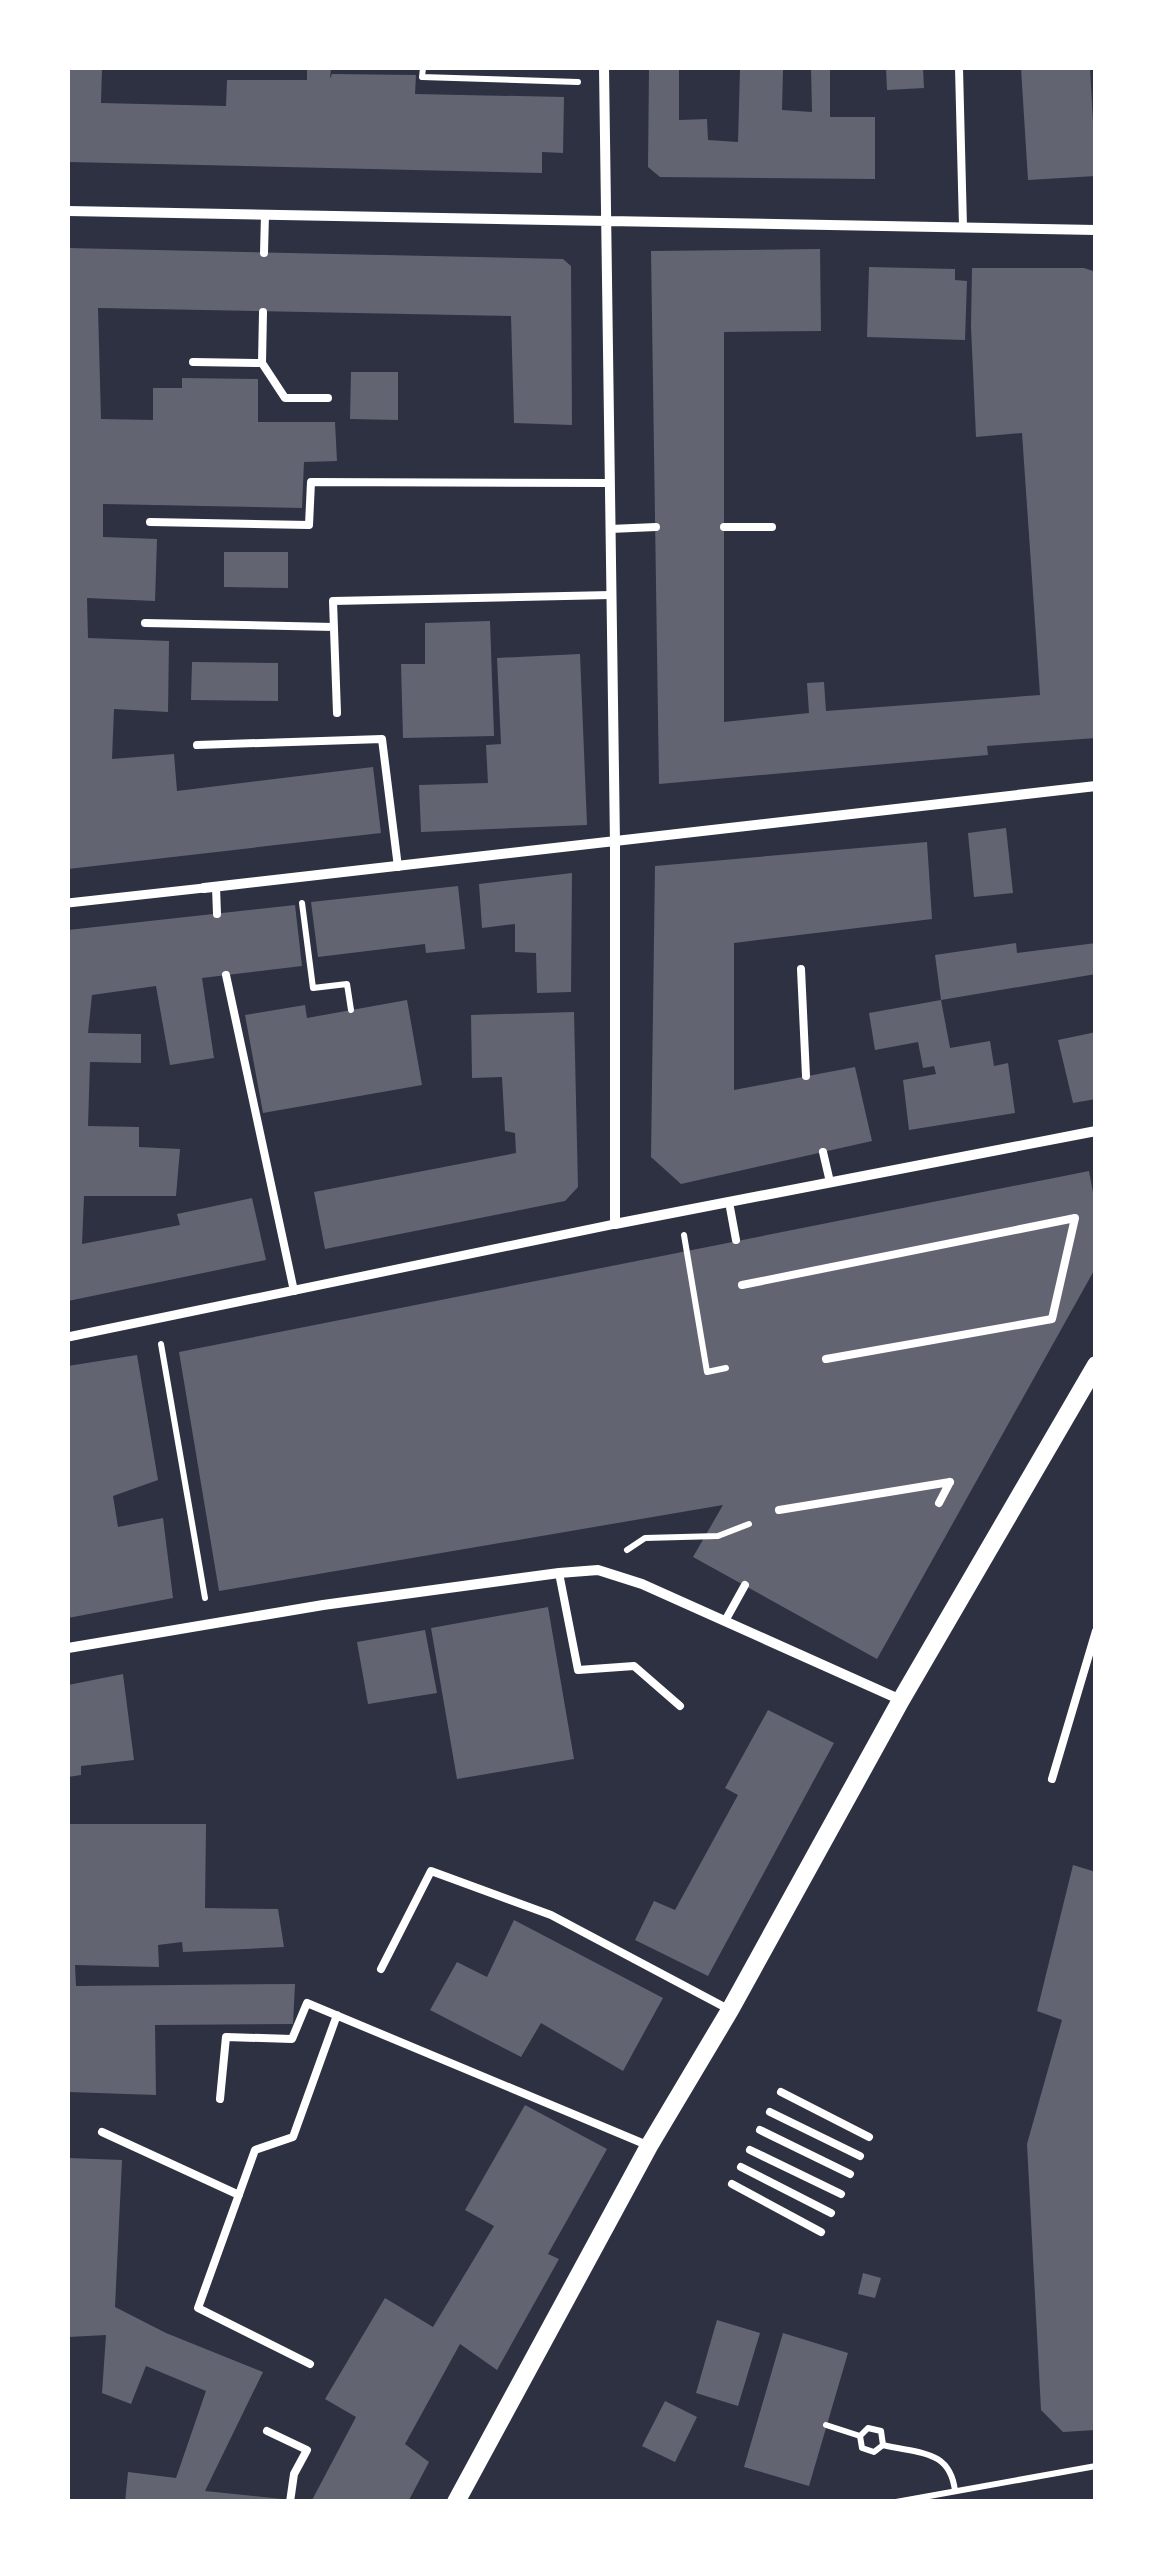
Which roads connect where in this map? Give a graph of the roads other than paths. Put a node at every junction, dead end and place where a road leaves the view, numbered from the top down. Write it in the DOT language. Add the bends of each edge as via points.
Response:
graph roads {
  1 [pos="604,68"];
  2 [pos="959,68"];
  3 [pos="68,211"];
  4 [pos="265,214"];
  5 [pos="606,220"];
  6 [pos="964,227"];
  7 [pos="1096,230"];
  8 [pos="264,252"];
  9 [pos="264,312"];
  10 [pos="193,362"];
  11 [pos="262,363"];
  12 [pos="328,398"];
  13 [pos="610,483"];
  14 [pos="150,522"];
  15 [pos="772,526"];
  16 [pos="656,527"];
  17 [pos="724,527"];
  18 [pos="610,529"];
  19 [pos="611,595"];
  20 [pos="145,623"];
  21 [pos="334,626"];
  22 [pos="337,713"];
  23 [pos="197,745"];
  24 [pos="1096,786"];
  25 [pos="615,844"];
  26 [pos="398,867"];
  27 [pos="210,887"];
  28 [pos="68,903"];
  29 [pos="217,914"];
  30 [pos="801,969"];
  31 [pos="226,975"];
  32 [pos="806,1076"];
  33 [pos="1096,1130"];
  34 [pos="823,1152"];
  35 [pos="830,1182"];
  36 [pos="729,1202"];
  37 [pos="615,1224"];
  38 [pos="736,1240"];
  39 [pos="742,1284"];
  40 [pos="294,1291"];
  41 [pos="68,1338"];
  42 [pos="826,1359"];
  43 [pos="1096,1365"];
  44 [pos="939,1503"];
  45 [pos="779,1510"];
  46 [pos="560,1574"];
  47 [pos="745,1585"];
  48 [pos="724,1621"];
  49 [pos="1096,1632"];
  50 [pos="68,1648"];
  51 [pos="902,1700"];
  52 [pos="680,1706"];
  53 [pos="1052,1779"];
  54 [pos="381,1969"];
  55 [pos="730,2010"];
  56 [pos="337,2016"];
  57 [pos="781,2092"];
  58 [pos="220,2100"];
  59 [pos="770,2112"];
  60 [pos="760,2130"];
  61 [pos="102,2132"];
  62 [pos="869,2138"];
  63 [pos="649,2146"];
  64 [pos="750,2150"];
  65 [pos="860,2156"];
  66 [pos="741,2167"];
  67 [pos="850,2174"];
  68 [pos="732,2184"];
  69 [pos="840,2194"];
  70 [pos="239,2195"];
  71 [pos="831,2213"];
  72 [pos="821,2232"];
  73 [pos="310,2364"];
  74 [pos="267,2431"];
  75 [pos="290,2502"];
  76 [pos="456,2502"];
  1 -- 5 [label="street"];
  2 -- 6 [label="lane"];
  3 -- 4 [label="street"];
  4 -- 5 [label="street"];
  4 -- 8 [label="lane"];
  5 -- 6 [label="street"];
  5 -- 13 [label="street"];
  6 -- 7 [label="street"];
  9 -- 11 [label="lane"];
  10 -- 11 [label="lane"];
  11 -- 12 [label="lane" via="284,398"];
  13 -- 14 [label="lane" via="310,482 309,524"];
  13 -- 18 [label="street"];
  15 -- 17 [label="lane"];
  16 -- 18 [label="lane"];
  18 -- 19 [label="street"];
  19 -- 21 [label="lane" via="333,601"];
  19 -- 25 [label="street"];
  20 -- 21 [label="lane"];
  21 -- 22 [label="lane"];
  23 -- 26 [label="lane" via="382,739"];
  24 -- 25 [label="street"];
  25 -- 26 [label="street"];
  25 -- 37 [label="street"];
  26 -- 27 [label="street"];
  27 -- 28 [label="street"];
  27 -- 29 [label="lane"];
  30 -- 32 [label="lane"];
  31 -- 40 [label="lane"];
  33 -- 35 [label="street"];
  34 -- 35 [label="lane"];
  35 -- 36 [label="street"];
  36 -- 37 [label="street"];
  36 -- 38 [label="lane"];
  37 -- 40 [label="street"];
  39 -- 42 [label="lane" via="1075,1218 1052,1320"];
  40 -- 41 [label="street"];
  43 -- 51 [label="street"];
  44 -- 45 [label="lane" via="950,1482"];
  46 -- 48 [label="street" via="598,1570"];
  46 -- 50 [label="street"];
  46 -- 52 [label="lane" via="578,1670 634,1666"];
  47 -- 48 [label="lane"];
  48 -- 51 [label="street"];
  49 -- 53 [label="lane"];
  51 -- 55 [label="street"];
  54 -- 55 [label="lane" via="431,1871 551,1915"];
  55 -- 63 [label="street"];
  56 -- 58 [label="lane" via="307,2004 292,2039 226,2037"];
  56 -- 63 [label="lane"];
  56 -- 70 [label="lane" via="293,2137 255,2150"];
  57 -- 62 [label="lane"];
  59 -- 65 [label="lane"];
  60 -- 67 [label="lane"];
  61 -- 70 [label="lane"];
  63 -- 76 [label="street"];
  64 -- 69 [label="lane"];
  66 -- 71 [label="lane"];
  68 -- 72 [label="lane"];
  70 -- 73 [label="lane" via="198,2308"];
  74 -- 75 [label="lane" via="307,2450"];
}
